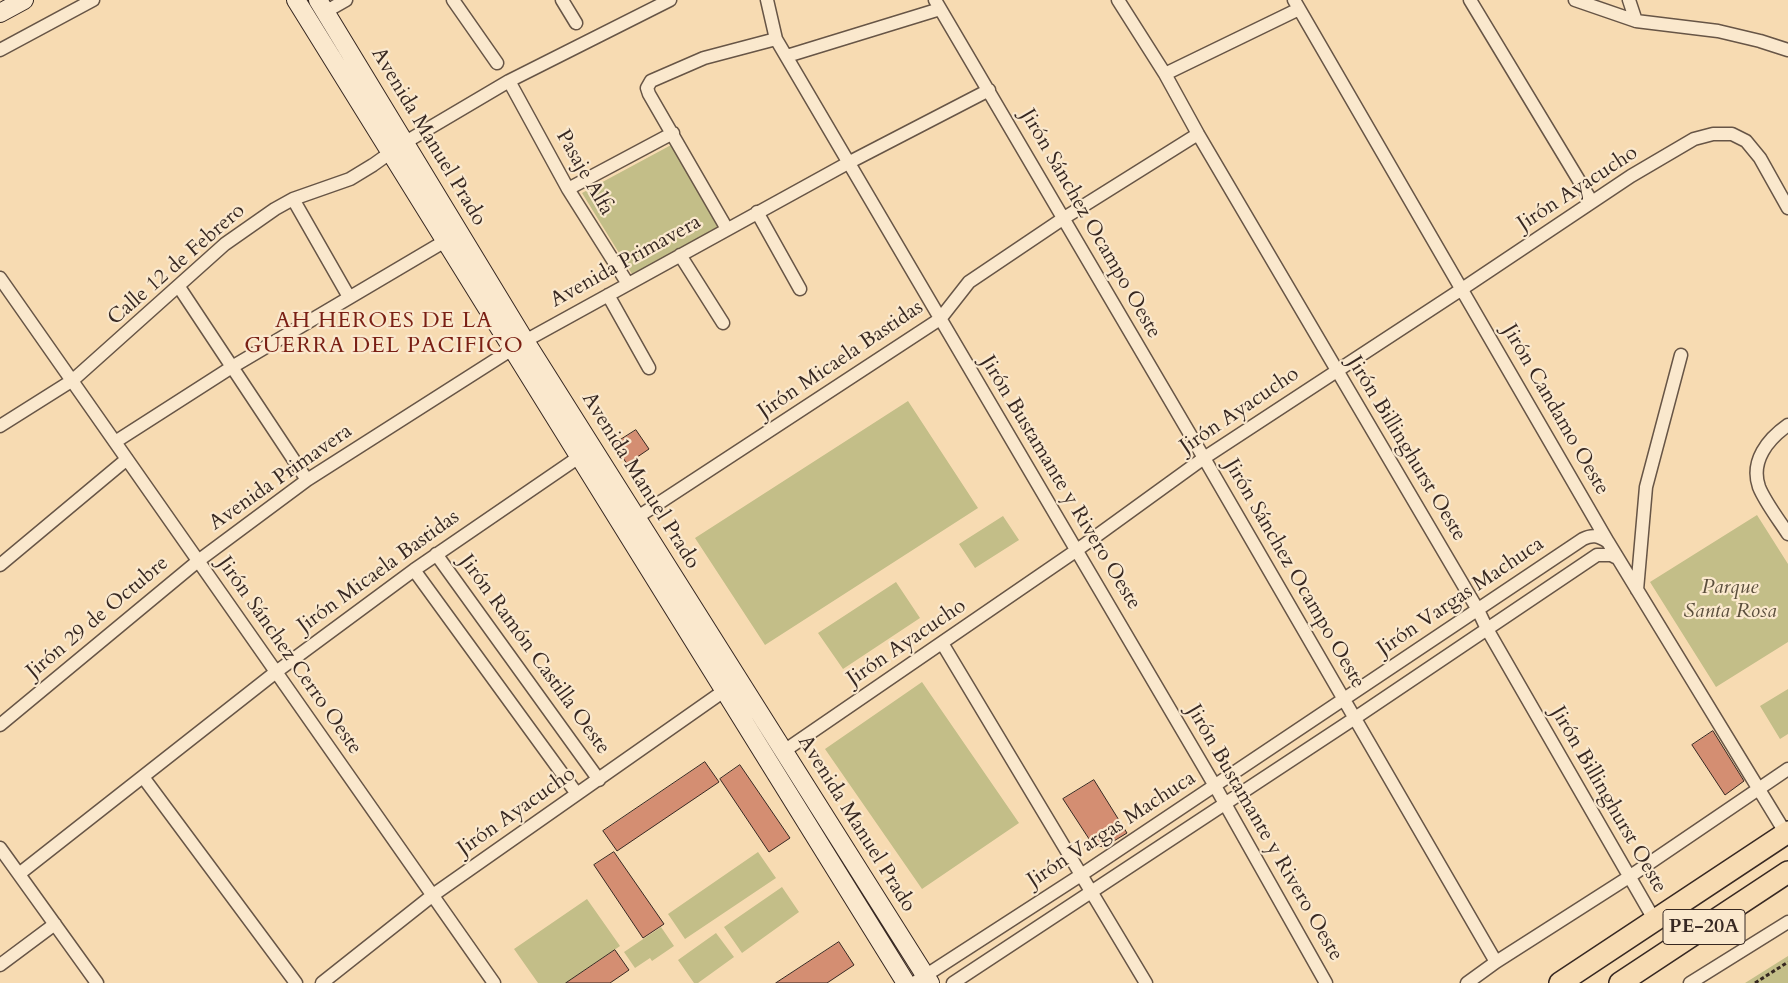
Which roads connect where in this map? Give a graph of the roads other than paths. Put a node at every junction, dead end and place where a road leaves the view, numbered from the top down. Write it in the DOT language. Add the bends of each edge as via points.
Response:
graph roads {
  1 [pos="24,0"];
  2 [pos="93,0"];
  3 [pos="296,0"];
  4 [pos="346,0"];
  5 [pos="453,0"];
  6 [pos="562,0"];
  7 [pos="670,0"];
  8 [pos="768,0"];
  9 [pos="1118,0"];
  10 [pos="1470,0"];
  11 [pos="1575,0"];
  12 [pos="1629,0"];
  13 [pos="937,4"];
  14 [pos="1297,4"];
  15 [pos="322,6"];
  16 [pos="0,13"];
  17 [pos="1636,21"];
  18 [pos="576,23"];
  19 [pos="776,39"];
  20 [pos="0,50"];
  21 [pos="1788,50"];
  22 [pos="786,56"];
  23 [pos="497,64"];
  24 [pos="1165,74"];
  25 [pos="509,81"];
  26 [pos="989,90"];
  27 [pos="673,133"];
  28 [pos="1198,134"];
  29 [pos="397,147"];
  30 [pos="848,163"];
  31 [pos="568,189"];
  32 [pos="293,199"];
  33 [pos="1592,202"];
  34 [pos="1788,208"];
  35 [pos="757,212"];
  36 [pos="1064,218"];
  37 [pos="727,229"];
  38 [pos="453,237"];
  39 [pos="680,255"];
  40 [pos="0,278"];
  41 [pos="628,284"];
  42 [pos="179,286"];
  43 [pos="800,289"];
  44 [pos="1462,289"];
  45 [pos="608,295"];
  46 [pos="349,298"];
  47 [pos="940,319"];
  48 [pos="723,324"];
  49 [pos="519,345"];
  50 [pos="1681,355"];
  51 [pos="232,366"];
  52 [pos="649,368"];
  53 [pos="1336,371"];
  54 [pos="73,380"];
  55 [pos="1788,425"];
  56 [pos="0,426"];
  57 [pos="115,442"];
  58 [pos="579,457"];
  59 [pos="1204,458"];
  60 [pos="126,459"];
  61 [pos="307,480"];
  62 [pos="629,522"];
  63 [pos="1788,534"];
  64 [pos="1608,542"];
  65 [pos="1077,550"];
  66 [pos="436,554"];
  67 [pos="1617,558"];
  68 [pos="198,561"];
  69 [pos="0,566"];
  70 [pos="414,570"];
  71 [pos="1637,590"];
  72 [pos="1478,610"];
  73 [pos="1487,629"];
  74 [pos="942,643"];
  75 [pos="276,672"];
  76 [pos="739,680"];
  77 [pos="724,691"];
  78 [pos="1344,700"];
  79 [pos="1355,718"];
  80 [pos="0,725"];
  81 [pos="784,751"];
  82 [pos="1788,770"];
  83 [pos="143,777"];
  84 [pos="599,780"];
  85 [pos="1215,786"];
  86 [pos="1759,790"];
  87 [pos="577,794"];
  88 [pos="1225,804"];
  89 [pos="1787,834"];
  90 [pos="0,848"];
  91 [pos="1788,872"];
  92 [pos="19,874"];
  93 [pos="1081,874"];
  94 [pos="1629,877"];
  95 [pos="1092,892"];
  96 [pos="433,895"];
  97 [pos="1655,921"];
  98 [pos="1788,922"];
  99 [pos="55,924"];
  100 [pos="1496,962"];
  101 [pos="0,965"];
  102 [pos="923,981"];
  103 [pos="97,983"];
  104 [pos="296,983"];
  105 [pos="322,983"];
  106 [pos="494,983"];
  107 [pos="906,983"];
  108 [pos="953,983"];
  109 [pos="1146,983"];
  110 [pos="1326,983"];
  111 [pos="1467,983"];
  112 [pos="1560,983"];
  113 [pos="1620,983"];
  114 [pos="1690,983"];
  1 -- 16 [label="main road"];
  2 -- 20 [label="street"];
  3 -- 29 [label="main road, Avenida Manuel Prado"];
  4 -- 15 [label="street"];
  5 -- 23 [label="street"];
  6 -- 18 [label="street"];
  7 -- 25 [label="street, Calle 12 de Febrero"];
  8 -- 19 [label="street, Jirón Bustamante y Rivero Oeste"];
  9 -- 24 [label="street, Jirón Billinghurst Oeste"];
  10 -- 33 [label="street"];
  11 -- 17 [label="street"];
  12 -- 17 [label="street"];
  13 -- 22 [label="street"];
  13 -- 26 [label="street, Jirón Sánchez Ocampo Oeste"];
  14 -- 24 [label="street"];
  14 -- 44 [label="street, Jirón Candamo Oeste"];
  15 -- 29 [label="main road, Avenida Manuel Prado"];
  17 -- 21 [label="street" via="1718,31"];
  19 -- 22 [label="street, Jirón Bustamante y Rivero Oeste"];
  19 -- 27 [label="street" via="704,58 651,81 647,88 649,94"];
  22 -- 30 [label="street, Jirón Bustamante y Rivero Oeste"];
  24 -- 28 [label="street, Jirón Billinghurst Oeste"];
  25 -- 29 [label="street, Calle 12 de Febrero"];
  25 -- 31 [label="street, Pasaje Alfa"];
  26 -- 30 [label="street, Avenida Primavera"];
  26 -- 36 [label="street, Jirón Sánchez Ocampo Oeste"];
  27 -- 31 [label="street"];
  27 -- 37 [label="street"];
  28 -- 36 [label="street, Jirón Micaela Bastidas"];
  28 -- 53 [label="street, Jirón Billinghurst Oeste"];
  29 -- 32 [label="street, Calle 12 de Febrero" via="350,179"];
  29 -- 38 [label="main road, Avenida Manuel Prado"];
  30 -- 35 [label="street, Avenida Primavera"];
  30 -- 47 [label="street, Jirón Bustamante y Rivero Oeste"];
  31 -- 41 [label="street, Pasaje Alfa"];
  32 -- 42 [label="street, Calle 12 de Febrero" via="225,244"];
  32 -- 46 [label="street"];
  33 -- 34 [label="street, Jirón Ayacucho" via="1694,139 1732,134 1746,141 1760,158"];
  33 -- 44 [label="street, Jirón Ayacucho"];
  35 -- 37 [label="street, Avenida Primavera"];
  35 -- 43 [label="street"];
  36 -- 47 [label="street, Jirón Micaela Bastidas" via="969,282"];
  36 -- 59 [label="street, Jirón Sánchez Ocampo Oeste"];
  37 -- 39 [label="street, Avenida Primavera"];
  38 -- 46 [label="street"];
  38 -- 49 [label="main road, Avenida Manuel Prado"];
  39 -- 41 [label="street, Avenida Primavera"];
  39 -- 48 [label="street"];
  40 -- 54 [label="street, Jirón Sánchez Cerro Oeste"];
  41 -- 45 [label="street, Avenida Primavera"];
  42 -- 51 [label="street"];
  42 -- 54 [label="street, Calle 12 de Febrero"];
  44 -- 53 [label="street, Jirón Ayacucho"];
  44 -- 64 [label="street, Jirón Candamo Oeste"];
  45 -- 49 [label="street, Avenida Primavera"];
  45 -- 52 [label="street"];
  46 -- 51 [label="street"];
  47 -- 62 [label="street, Jirón Micaela Bastidas"];
  47 -- 65 [label="street, Jirón Bustamante y Rivero Oeste"];
  49 -- 58 [label="main road, Avenida Manuel Prado"];
  49 -- 61 [label="street, Avenida Primavera"];
  49 -- 62 [label="main road, Avenida Manuel Prado"];
  50 -- 71 [label="street" via="1646,487"];
  51 -- 57 [label="street"];
  51 -- 61 [label="street"];
  53 -- 59 [label="street, Jirón Ayacucho"];
  53 -- 72 [label="street, Jirón Billinghurst Oeste"];
  54 -- 56 [label="street, Calle 12 de Febrero"];
  54 -- 57 [label="street, Jirón Sánchez Cerro Oeste"];
  55 -- 63 [label="street" via="1774,434 1764,448 1757,476 1760,488"];
  57 -- 60 [label="street, Jirón Sánchez Cerro Oeste"];
  58 -- 62 [label="main road, Avenida Manuel Prado"];
  58 -- 66 [label="street, Jirón Micaela Bastidas"];
  59 -- 65 [label="street, Jirón Ayacucho"];
  59 -- 78 [label="street, Jirón Sánchez Ocampo Oeste"];
  60 -- 68 [label="street, Jirón Sánchez Cerro Oeste"];
  60 -- 69 [label="street"];
  61 -- 68 [label="street, Avenida Primavera"];
  62 -- 76 [label="main road, Avenida Manuel Prado"];
  62 -- 77 [label="main road, Avenida Manuel Prado"];
  64 -- 67 [label="street, Jirón Candamo Oeste"];
  64 -- 72 [label="street, Jirón Vargas Machuca" via="1590,535"];
  65 -- 74 [label="street, Jirón Ayacucho"];
  65 -- 85 [label="street, Jirón Bustamante y Rivero Oeste"];
  66 -- 70 [label="street, Jirón Micaela Bastidas"];
  66 -- 84 [label="street, Jirón Ramón Castilla Oeste"];
  67 -- 71 [label="street, Jirón Candamo Oeste"];
  67 -- 73 [label="street, Jirón Vargas Machuca" via="1597,555"];
  68 -- 75 [label="street, Jirón Sánchez Cerro Oeste"];
  68 -- 80 [label="street, Jirón 29 de Octubre"];
  70 -- 75 [label="street, Jirón Micaela Bastidas"];
  70 -- 87 [label="street"];
  71 -- 86 [label="street, Jirón Candamo Oeste"];
  72 -- 73 [label="street, Jirón Billinghurst Oeste"];
  72 -- 78 [label="street, Jirón Vargas Machuca"];
  73 -- 79 [label="street, Jirón Vargas Machuca"];
  73 -- 94 [label="street, Jirón Billinghurst Oeste"];
  74 -- 81 [label="street, Jirón Ayacucho"];
  74 -- 93 [label="street"];
  75 -- 83 [label="street, Jirón Micaela Bastidas"];
  75 -- 96 [label="street, Jirón Sánchez Cerro Oeste"];
  76 -- 77 [label="street, Jirón Ayacucho"];
  76 -- 81 [label="main road, Avenida Manuel Prado"];
  77 -- 84 [label="street, Jirón Ayacucho"];
  77 -- 107 [label="main road, Avenida Manuel Prado"];
  78 -- 79 [label="street, Jirón Sánchez Ocampo Oeste"];
  78 -- 85 [label="street, Jirón Vargas Machuca"];
  79 -- 88 [label="street, Jirón Vargas Machuca"];
  79 -- 100 [label="street, Jirón Sánchez Ocampo Oeste"];
  81 -- 102 [label="main road, Avenida Manuel Prado"];
  82 -- 86 [label="street"];
  83 -- 92 [label="street, Jirón Micaela Bastidas"];
  83 -- 104 [label="street"];
  84 -- 87 [label="street, Jirón Ayacucho"];
  85 -- 88 [label="street, Jirón Bustamante y Rivero Oeste"];
  85 -- 93 [label="street, Jirón Vargas Machuca"];
  86 -- 89 [label="street, Jirón Candamo Oeste"];
  86 -- 94 [label="street"];
  87 -- 96 [label="street, Jirón Ayacucho"];
  88 -- 95 [label="street, Jirón Vargas Machuca"];
  88 -- 110 [label="street, Jirón Bustamante y Rivero Oeste"];
  89 -- 97 [label="highway, PE-20A"];
  90 -- 92 [label="street"];
  91 -- 113 [label="highway, PE-20A"];
  92 -- 99 [label="street"];
  93 -- 95 [label="street"];
  93 -- 102 [label="street, Jirón Vargas Machuca"];
  94 -- 97 [label="street, Jirón Billinghurst Oeste"];
  94 -- 100 [label="street"];
  95 -- 108 [label="street, Jirón Vargas Machuca"];
  95 -- 109 [label="street"];
  96 -- 105 [label="street, Jirón Ayacucho"];
  96 -- 106 [label="street, Jirón Sánchez Cerro Oeste"];
  97 -- 112 [label="highway, PE-20A"];
  98 -- 114 [label="street"];
  99 -- 101 [label="street"];
  99 -- 103 [label="street"];
  100 -- 111 [label="street"];
}
